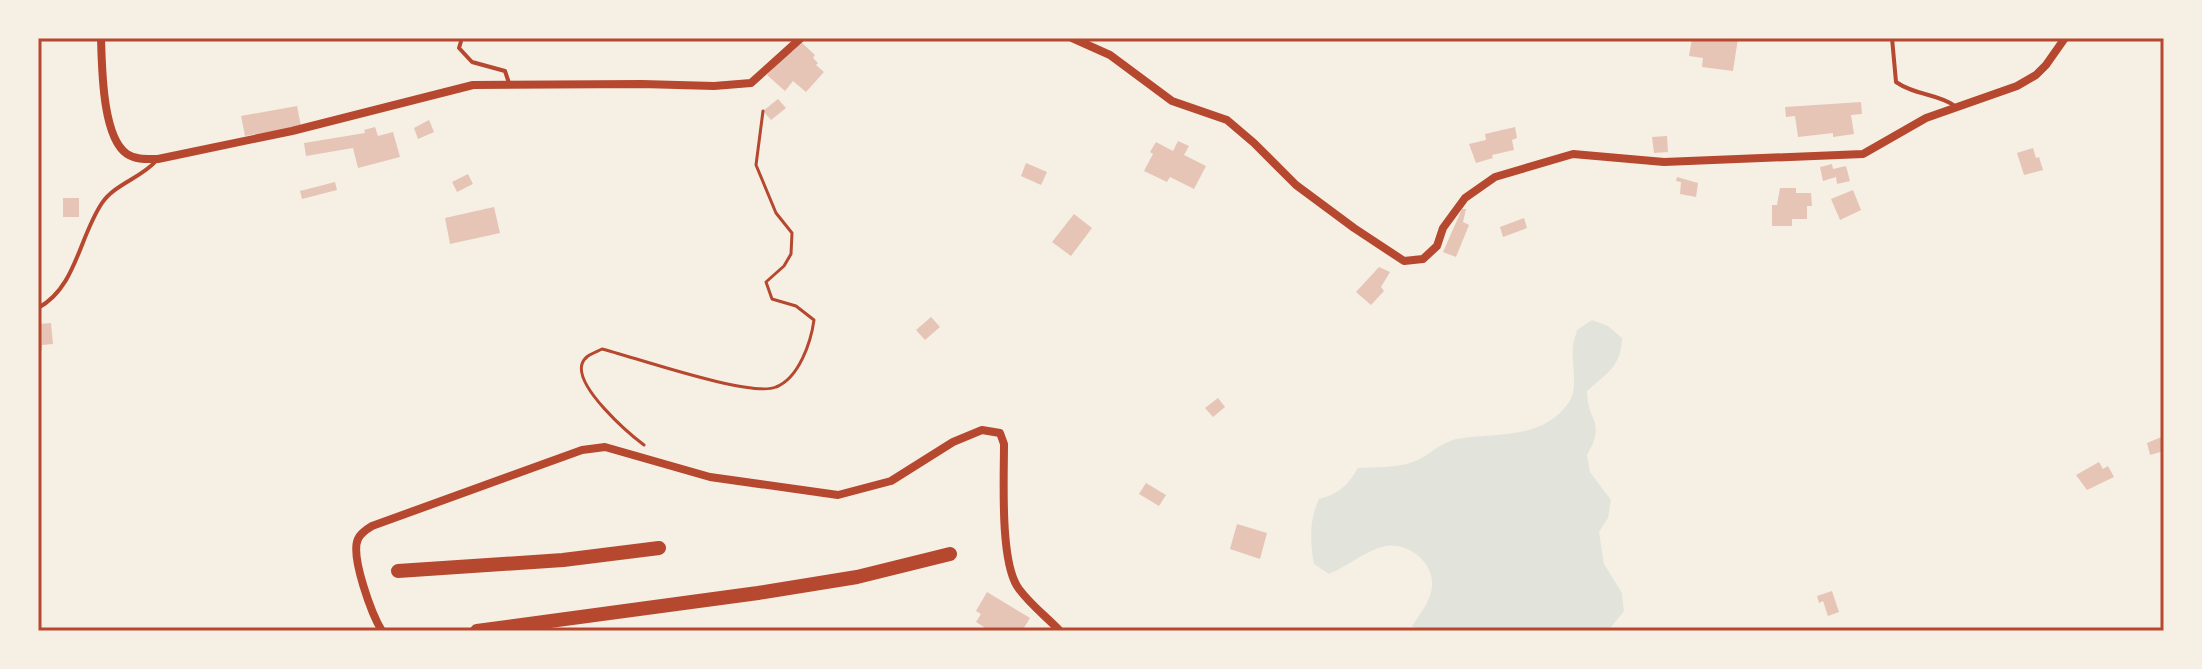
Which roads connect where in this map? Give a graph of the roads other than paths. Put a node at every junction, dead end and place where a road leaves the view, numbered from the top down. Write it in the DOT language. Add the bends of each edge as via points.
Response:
graph roads {
  1 [pos="101,38"];
  2 [pos="462,38"];
  3 [pos="801,38"];
  4 [pos="1072,38"];
  5 [pos="1892,38"];
  6 [pos="2065,38"];
  7 [pos="510,85"];
  8 [pos="1955,106"];
  9 [pos="158,159"];
  10 [pos="38,308"];
  11 [pos="659,548"];
  12 [pos="950,554"];
  13 [pos="398,571"];
  14 [pos="382,631"];
  15 [pos="477,631"];
  16 [pos="1060,631"];
  1 -- 9 [label="street" via="103,86 114,137 125,153"];
  2 -- 7 [label="lane" via="459,48 472,62 505,71"];
  3 -- 7 [label="street" via="751,83"];
  4 -- 8 [label="street" via="1110,55 1172,101 1227,120 1296,185 1404,261 1423,259 1437,246 1465,198 1495,177 1573,154 1664,162 1863,154"];
  5 -- 8 [label="lane" via="1896,82"];
  6 -- 8 [label="street" via="2036,75"];
  7 -- 9 [label="street" via="473,85"];
  9 -- 10 [label="lane" via="104,199 64,286"];
  11 -- 13 [label="highway"];
  12 -- 15 [label="highway" via="772,591"];
  14 -- 16 [label="street" via="373,617 355,551 358,537 372,526 582,450 605,447 710,477 838,495 891,481 982,430 1000,433 1004,444 1011,572 1018,588"];
}
